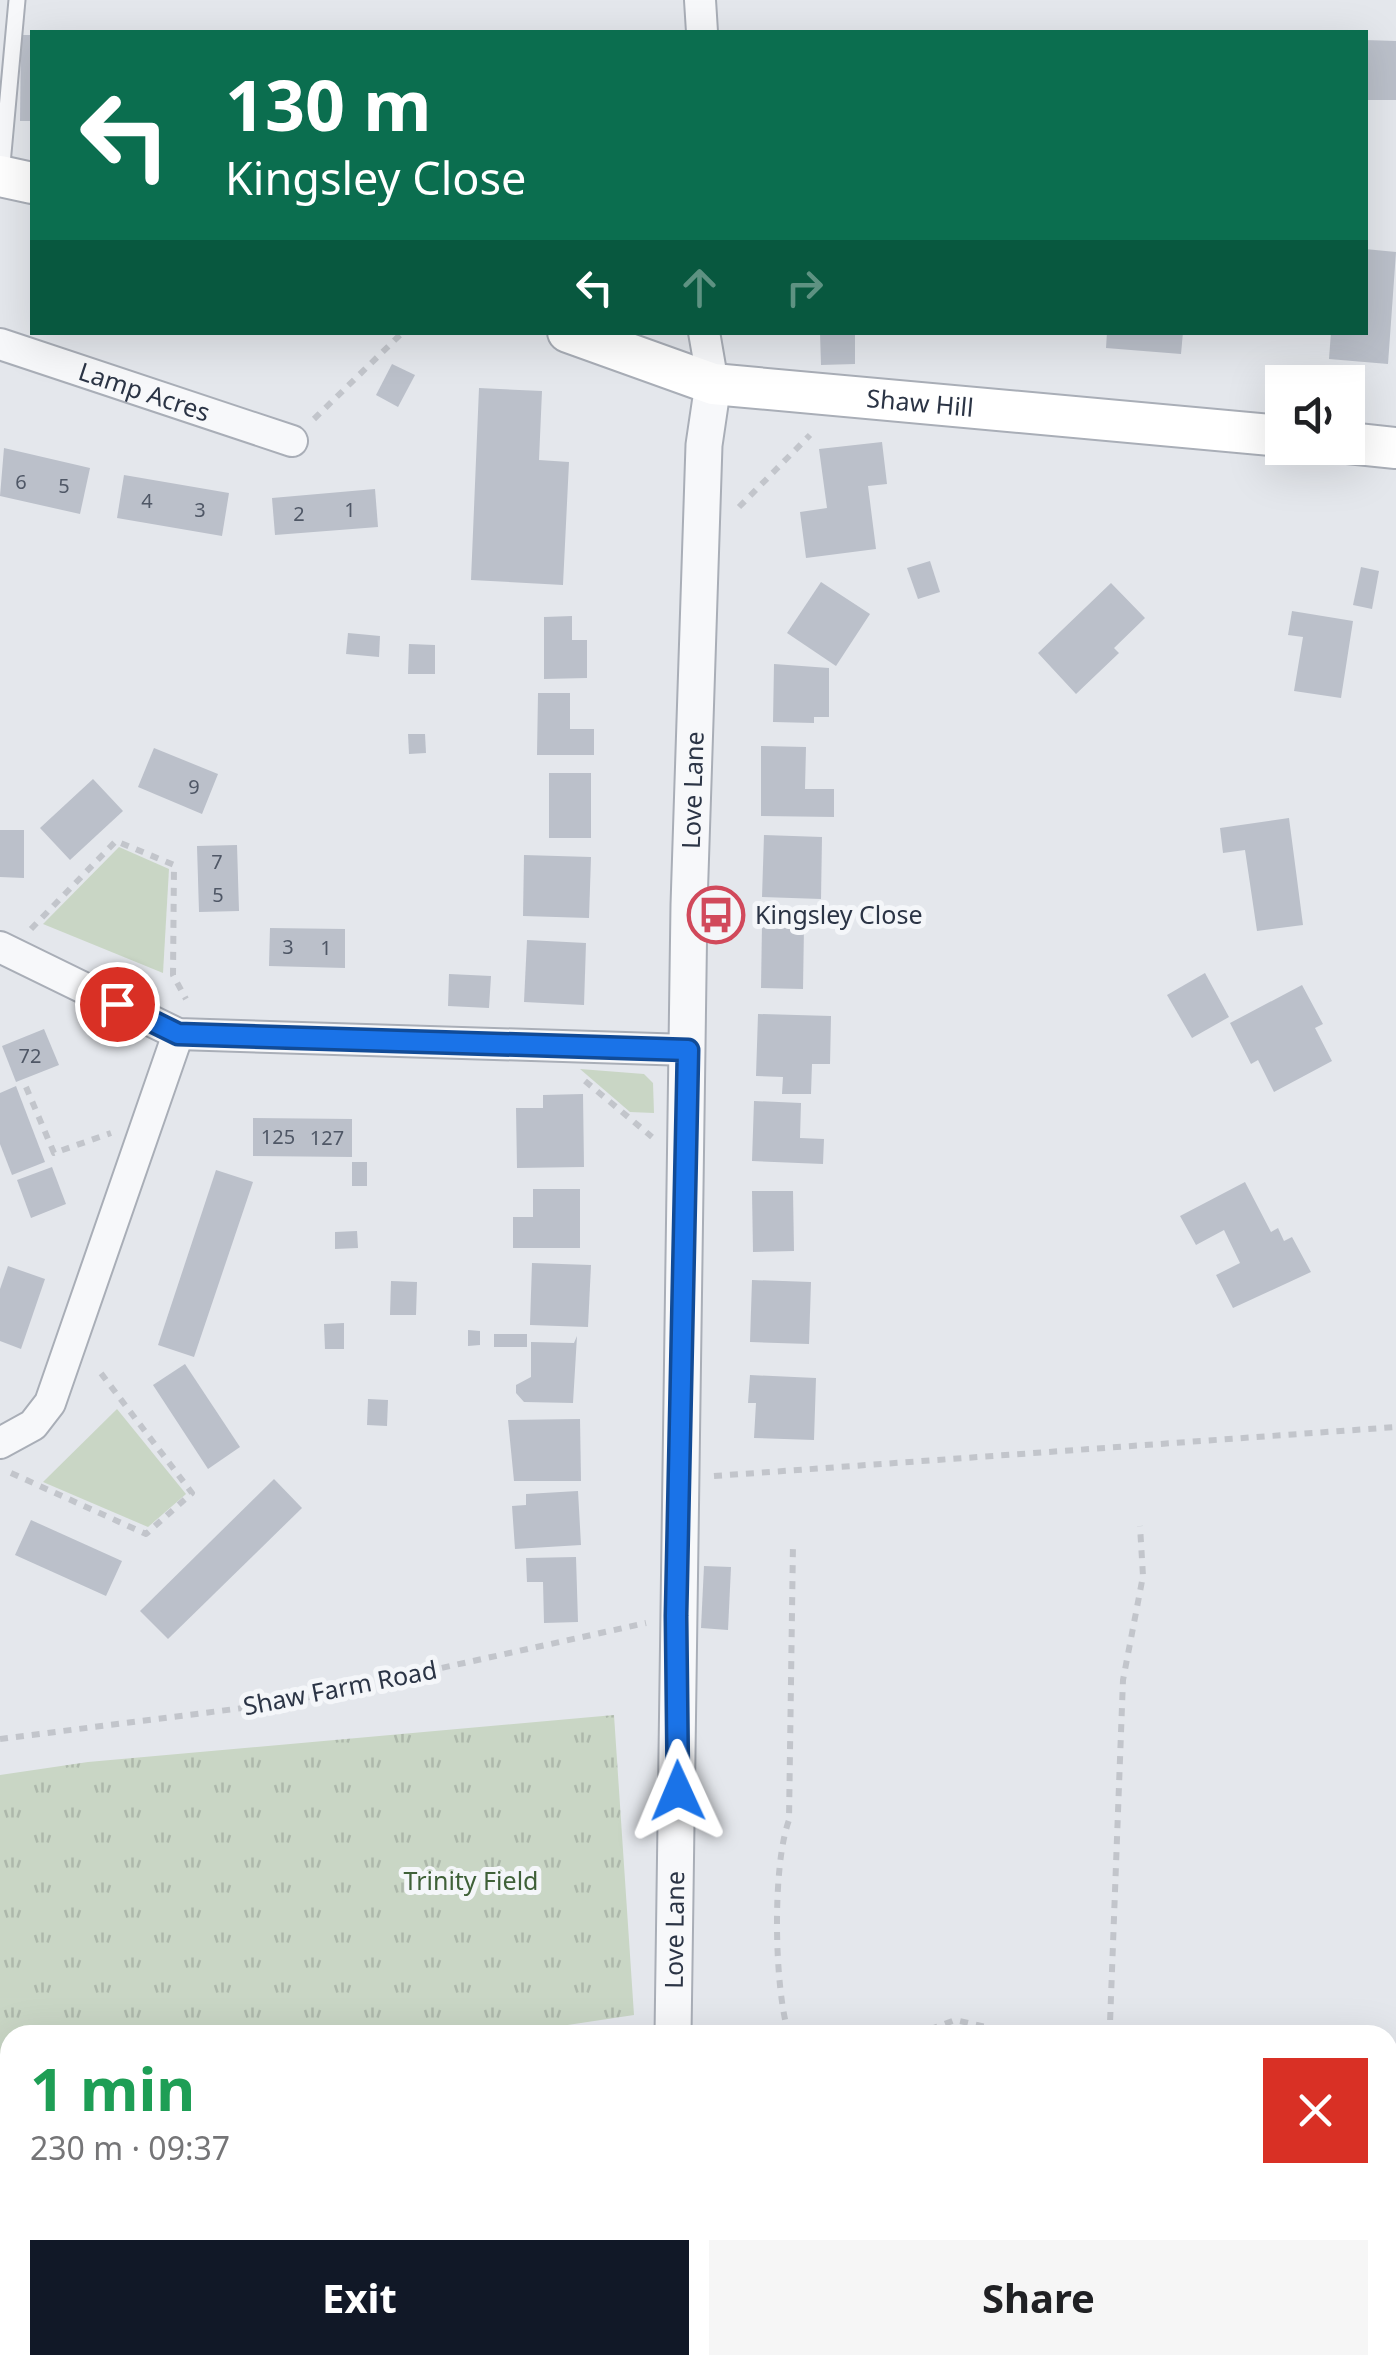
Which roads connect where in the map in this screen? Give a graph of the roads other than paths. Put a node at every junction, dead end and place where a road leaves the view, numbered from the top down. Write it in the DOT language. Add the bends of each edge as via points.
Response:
graph roads {
  1 [pos="18,0"];
  2 [pos="700,0"];
  3 [pos="702,30"];
  4 [pos="1,176"];
  5 [pos="30,182"];
  6 [pos="576,335"];
  7 [pos="705,335"];
  8 [pos="0,344"];
  9 [pos="713,384"];
  10 [pos="1265,434"];
  11 [pos="292,441"];
  12 [pos="1365,445"];
  13 [pos="1396,448"];
  14 [pos="12,939"];
  15 [pos="191,1035"];
  16 [pos="688,1050"];
  17 [pos="0,1443"];
  18 [pos="673,2025"];
  1 -- 4 [label="lane"];
  2 -- 3 [label="street"];
  4 -- 5 [label="main road"];
  6 -- 9 [label="main road, Shaw Hill"];
  7 -- 9 [label="street"];
  8 -- 11 [label="street, Lamp Acres"];
  9 -- 10 [label="main road, Shaw Hill"];
  9 -- 16 [label="street, Love Lane" via="704,445"];
  12 -- 13 [label="main road"];
  14 -- 15 [label="street"];
  15 -- 16 [label="street"];
  15 -- 17 [label="street" via="150,1119 50,1403 33,1425"];
  16 -- 18 [label="street, Love Lane"];
}
